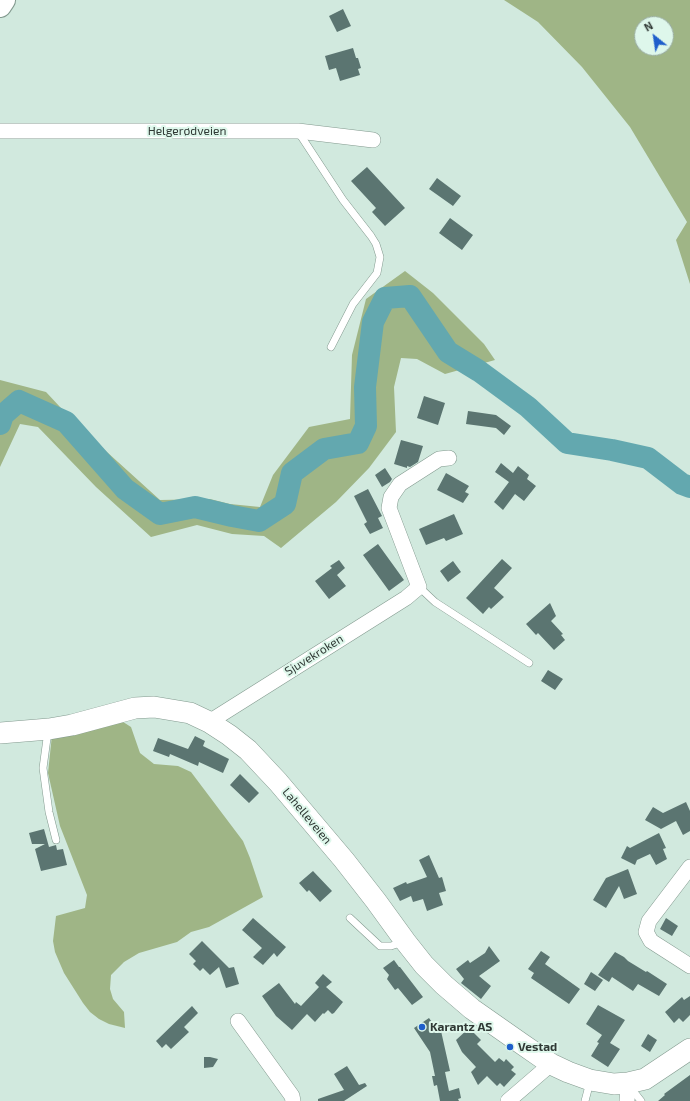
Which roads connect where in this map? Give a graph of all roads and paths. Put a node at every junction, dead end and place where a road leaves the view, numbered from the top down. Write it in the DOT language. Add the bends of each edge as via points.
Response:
graph roads {
  1 [pos="4,0"];
  2 [pos="0,6"];
  3 [pos="0,131"];
  4 [pos="298,131"];
  5 [pos="373,140"];
  6 [pos="331,347"];
  7 [pos="449,458"];
  8 [pos="418,587"];
  9 [pos="529,663"];
  10 [pos="209,722"];
  11 [pos="48,729"];
  12 [pos="0,733"];
  13 [pos="56,840"];
  14 [pos="690,867"];
  15 [pos="350,918"];
  16 [pos="405,941"];
  17 [pos="690,966"];
  18 [pos="238,1021"];
  19 [pos="690,1049"];
  20 [pos="551,1064"];
  21 [pos="590,1080"];
  22 [pos="627,1092"];
  23 [pos="293,1101"];
  24 [pos="508,1101"];
  25 [pos="585,1101"];
  26 [pos="641,1101"];
  1 -- 2 [label="main road"];
  3 -- 4 [label="street, Helgerødveien"];
  4 -- 5 [label="street, Helgerødveien"];
  4 -- 6 [label="lane" via="338,194 371,236 380,257 377,273 353,304"];
  7 -- 8 [label="street" via="439,458 400,484 391,497 389,508"];
  8 -- 9 [label="lane" via="435,602"];
  8 -- 10 [label="street, Sjuvekroken" via="406,598"];
  10 -- 11 [label="street, Lahelleveien" via="190,713 172,709 135,708"];
  10 -- 16 [label="street, Lahelleveien" via="248,750 278,782 344,860"];
  11 -- 12 [label="street, Lahelleveien"];
  11 -- 13 [label="lane" via="43,768"];
  14 -- 17 [label="street" via="649,921 646,932 651,941"];
  15 -- 16 [label="lane" via="380,946 391,946"];
  16 -- 20 [label="street, Lahelleveien" via="424,965 472,1009"];
  18 -- 23 [label="street" via="292,1096"];
  19 -- 22 [label="street, Lahelleveien"];
  20 -- 21 [label="street, Lahelleveien"];
  20 -- 24 [label="street"];
  21 -- 22 [label="street, Lahelleveien" via="614,1084"];
  21 -- 25 [label="lane"];
  22 -- 26 [label="lane"];
}
